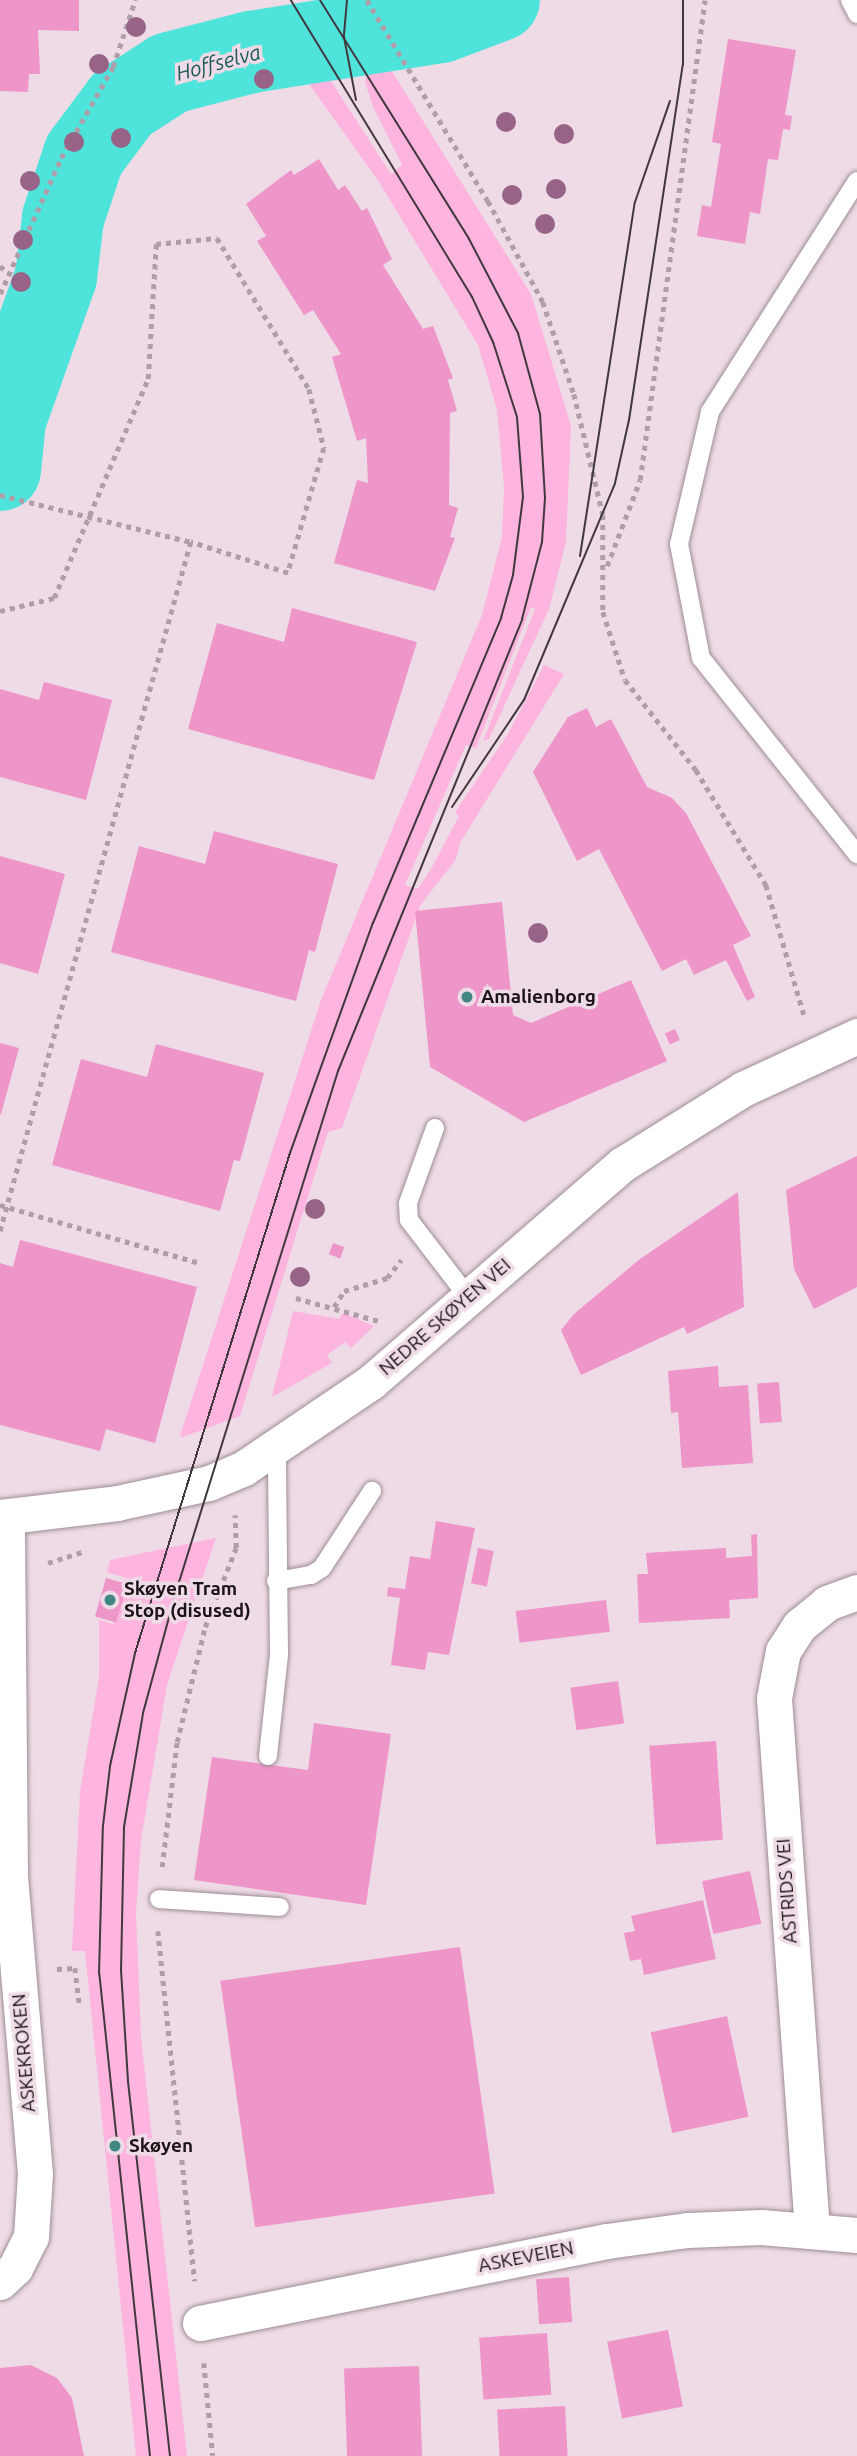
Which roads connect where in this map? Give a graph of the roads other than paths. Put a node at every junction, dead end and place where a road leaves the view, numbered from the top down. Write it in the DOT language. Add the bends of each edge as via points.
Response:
graph roads {
  1 [pos="850,0"];
  2 [pos="857,14"];
  3 [pos="857,181"];
  4 [pos="857,854"];
  5 [pos="857,1036"];
  6 [pos="435,1128"];
  7 [pos="468,1297"];
  8 [pos="277,1448"];
  9 [pos="372,1491"];
  10 [pos="3,1519"];
  11 [pos="276,1581"];
  12 [pos="857,1592"];
  13 [pos="268,1756"];
  14 [pos="159,1899"];
  15 [pos="280,1907"];
  16 [pos="812,2230"];
  17 [pos="857,2235"];
  18 [pos="0,2282"];
  19 [pos="200,2323"];
  1 -- 2 [label="lane"];
  3 -- 4 [label="lane" via="710,412 679,544 701,658"];
  5 -- 7 [label="street, NEDRE SKØYEN VEI" via="692,1118 623,1164"];
  6 -- 7 [label="lane" via="408,1203 409,1220"];
  7 -- 8 [label="street, NEDRE SKØYEN VEI" via="371,1382"];
  8 -- 10 [label="street, NEDRE SKØYEN VEI" via="244,1468 185,1489"];
  8 -- 11 [label="lane"];
  9 -- 11 [label="lane" via="321,1568 311,1575"];
  10 -- 18 [label="street, ASKEKROKEN" via="10,1875 35,2174 31,2237 15,2268"];
  11 -- 13 [label="lane" via="279,1654"];
  12 -- 16 [label="street, ASTRIDS VEI" via="827,1603 799,1626 783,1651 774,1698"];
  14 -- 15 [label="lane"];
  16 -- 17 [label="street, ASKEVEIEN"];
  16 -- 19 [label="street, ASKEVEIEN" via="687,2230 607,2241"];
}
